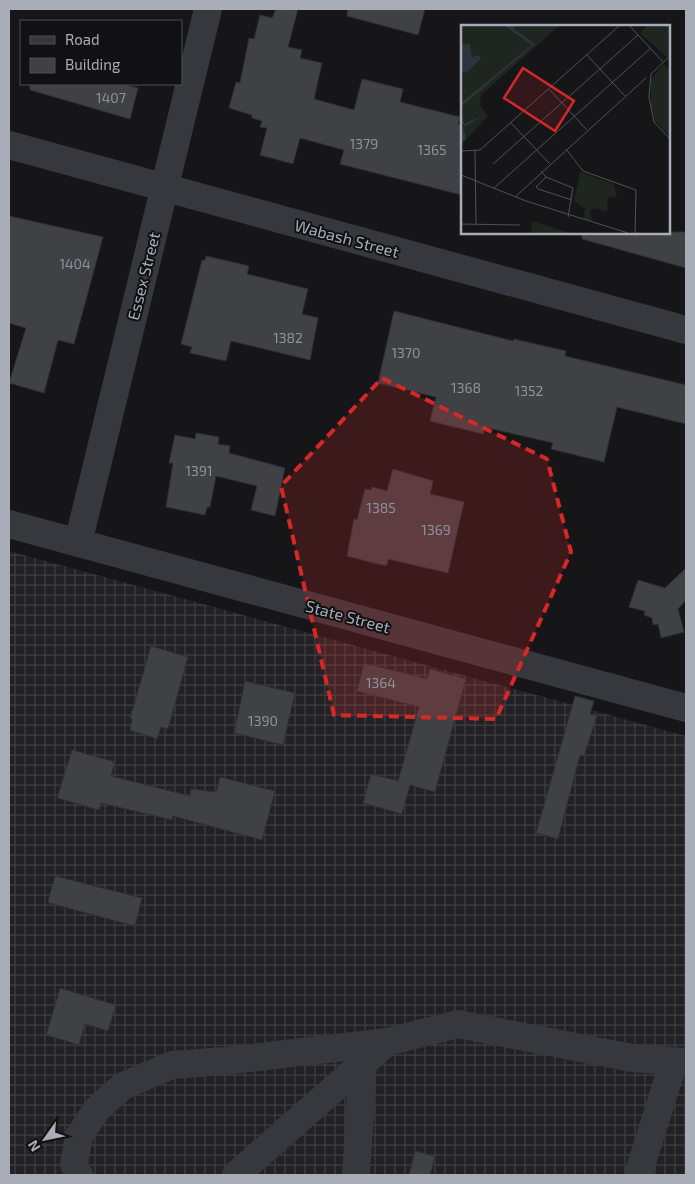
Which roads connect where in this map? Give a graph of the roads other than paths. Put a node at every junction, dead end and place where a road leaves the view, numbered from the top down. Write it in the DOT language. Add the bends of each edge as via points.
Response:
graph roads {
  1 [pos="208,9"];
  2 [pos="9,145"];
  3 [pos="164,188"];
  4 [pos="686,330"];
  5 [pos="9,524"];
  6 [pos="78,543"];
  7 [pos="686,708"];
  8 [pos="387,1042"];
  9 [pos="680,1061"];
  10 [pos="363,1063"];
  11 [pos="79,1175"];
  12 [pos="236,1175"];
  13 [pos="356,1175"];
  14 [pos="638,1175"];
  1 -- 3 [label="street, Essex Street"];
  2 -- 3 [label="street, Wabash Street"];
  3 -- 4 [label="street, Wabash Street"];
  3 -- 6 [label="street, Essex Street"];
  5 -- 6 [label="street, State Street"];
  6 -- 7 [label="street, State Street"];
  8 -- 9 [label="street" via="458,1024 632,1058"];
  8 -- 10 [label="street"];
  8 -- 11 [label="street" via="172,1065 131,1082 97,1109 79,1136 74,1164"];
  9 -- 14 [label="street"];
  10 -- 12 [label="street"];
  10 -- 13 [label="street"];
}
